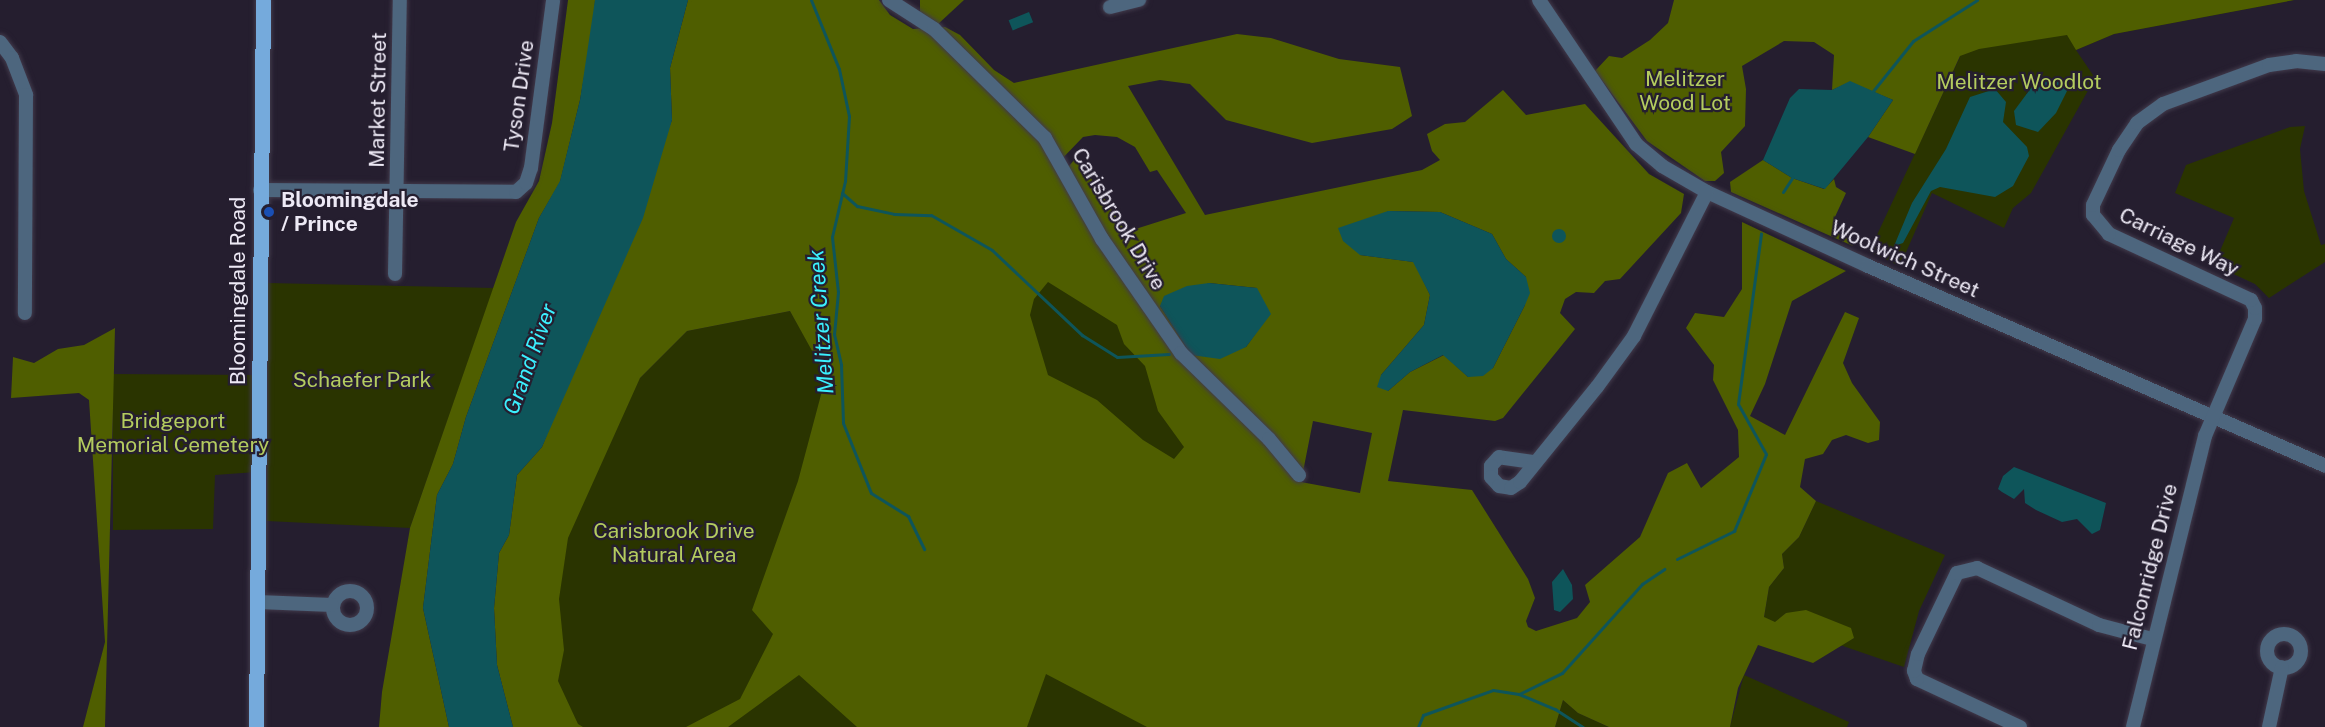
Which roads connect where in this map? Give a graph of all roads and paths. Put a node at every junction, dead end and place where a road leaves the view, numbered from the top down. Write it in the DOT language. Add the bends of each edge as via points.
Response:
graph roads {
  1 [pos="263,0"];
  2 [pos="400,0"];
  3 [pos="553,0"];
  4 [pos="889,0"];
  5 [pos="1139,0"];
  6 [pos="1539,0"];
  7 [pos="1110,7"];
  8 [pos="0,42"];
  9 [pos="2325,64"];
  10 [pos="260,190"];
  11 [pos="1707,192"];
  12 [pos="397,193"];
  13 [pos="395,274"];
  14 [pos="25,312"];
  15 [pos="2212,418"];
  16 [pos="1533,462"];
  17 [pos="2325,466"];
  18 [pos="1299,475"];
  19 [pos="258,602"];
  20 [pos="332,605"];
  21 [pos="2152,639"];
  22 [pos="2282,667"];
  23 [pos="256,727"];
  24 [pos="2020,727"];
  25 [pos="2133,727"];
  26 [pos="2269,727"];
  1 -- 10 [label="main road, Bloomingdale Road"];
  2 -- 12 [label="street, Market Street"];
  3 -- 12 [label="street, Tyson Drive" via="526,183 516,192"];
  4 -- 18 [label="street, Carisbrook Drive" via="934,29 1045,138 1102,239 1181,354 1269,439"];
  5 -- 7 [label="street"];
  6 -- 11 [label="street, Woolwich Street" via="1636,144 1662,166"];
  8 -- 14 [label="street" via="12,58 26,95"];
  9 -- 15 [label="street, Carriage Way" via="2296,61 2269,65 2163,104 2137,123 2119,150 2093,205 2093,215 2109,234 2251,300 2255,319"];
  10 -- 12 [label="street"];
  10 -- 19 [label="main road, Bloomingdale Road"];
  11 -- 15 [label="street, Woolwich Street"];
  11 -- 16 [label="street" via="1634,336 1597,387"];
  12 -- 13 [label="street, Market Street"];
  15 -- 17 [label="street, Woolwich Street"];
  15 -- 21 [label="street, Falconridge Drive"];
  19 -- 20 [label="street"];
  19 -- 23 [label="main road, Bloomingdale Road"];
  21 -- 24 [label="street" via="2099,625 1977,568 1958,573 1918,654 1914,671 1917,678"];
  21 -- 25 [label="street, Falconridge Drive"];
  22 -- 26 [label="street"];
}
